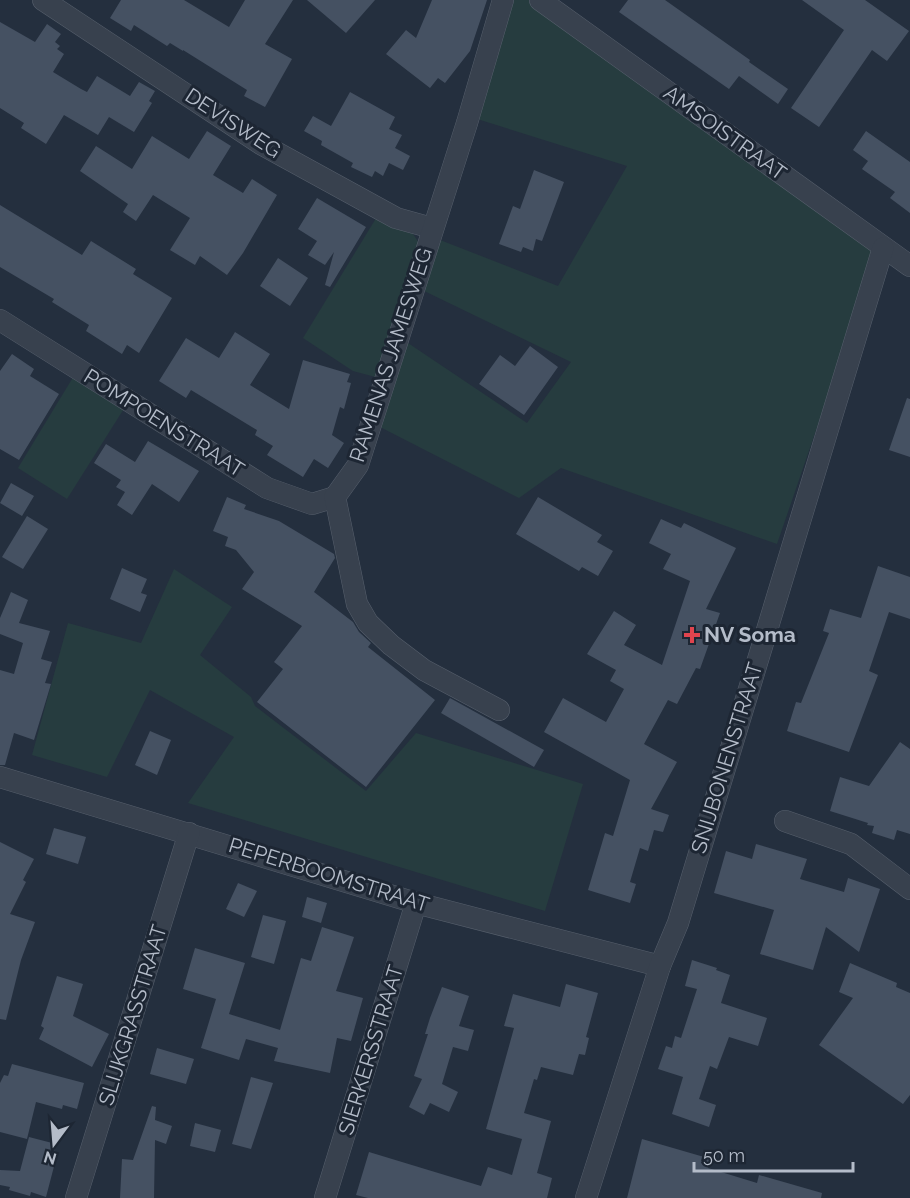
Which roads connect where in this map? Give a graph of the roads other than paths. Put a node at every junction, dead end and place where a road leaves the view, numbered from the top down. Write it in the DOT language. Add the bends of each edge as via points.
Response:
graph roads {
  1 [pos="43,0"];
  2 [pos="503,0"];
  3 [pos="540,0"];
  4 [pos="432,228"];
  5 [pos="884,248"];
  6 [pos="910,266"];
  7 [pos="0,320"];
  8 [pos="334,497"];
  9 [pos="499,710"];
  10 [pos="0,777"];
  11 [pos="785,821"];
  12 [pos="189,833"];
  13 [pos="910,889"];
  14 [pos="416,903"];
  15 [pos="660,966"];
  16 [pos="76,1198"];
  17 [pos="325,1198"];
  18 [pos="586,1198"];
  1 -- 4 [label="street, DEVISWEG" via="261,144 396,218"];
  2 -- 4 [label="street, RAMENAS JAMESWEG"];
  3 -- 5 [label="street, AMSOISTRAAT"];
  4 -- 8 [label="street, RAMENAS JAMESWEG" via="358,465"];
  5 -- 6 [label="street, AMSOISTRAAT"];
  5 -- 15 [label="street, SNIJBONENSTRAAT" via="678,923"];
  7 -- 8 [label="street, POMPOENSTRAAT" via="267,488 312,504"];
  8 -- 9 [label="street" via="357,604 368,623 424,670"];
  10 -- 12 [label="street, PEPERBOOMSTRAAT"];
  11 -- 13 [label="street" via="851,844"];
  12 -- 14 [label="street, PEPERBOOMSTRAAT"];
  12 -- 16 [label="street, SLIJKGRASSTRAAT"];
  14 -- 15 [label="street, PEPERBOOMSTRAAT"];
  14 -- 17 [label="street, SIERKERSSTRAAT"];
  15 -- 18 [label="street, SNIJBONENSTRAAT"];
}
